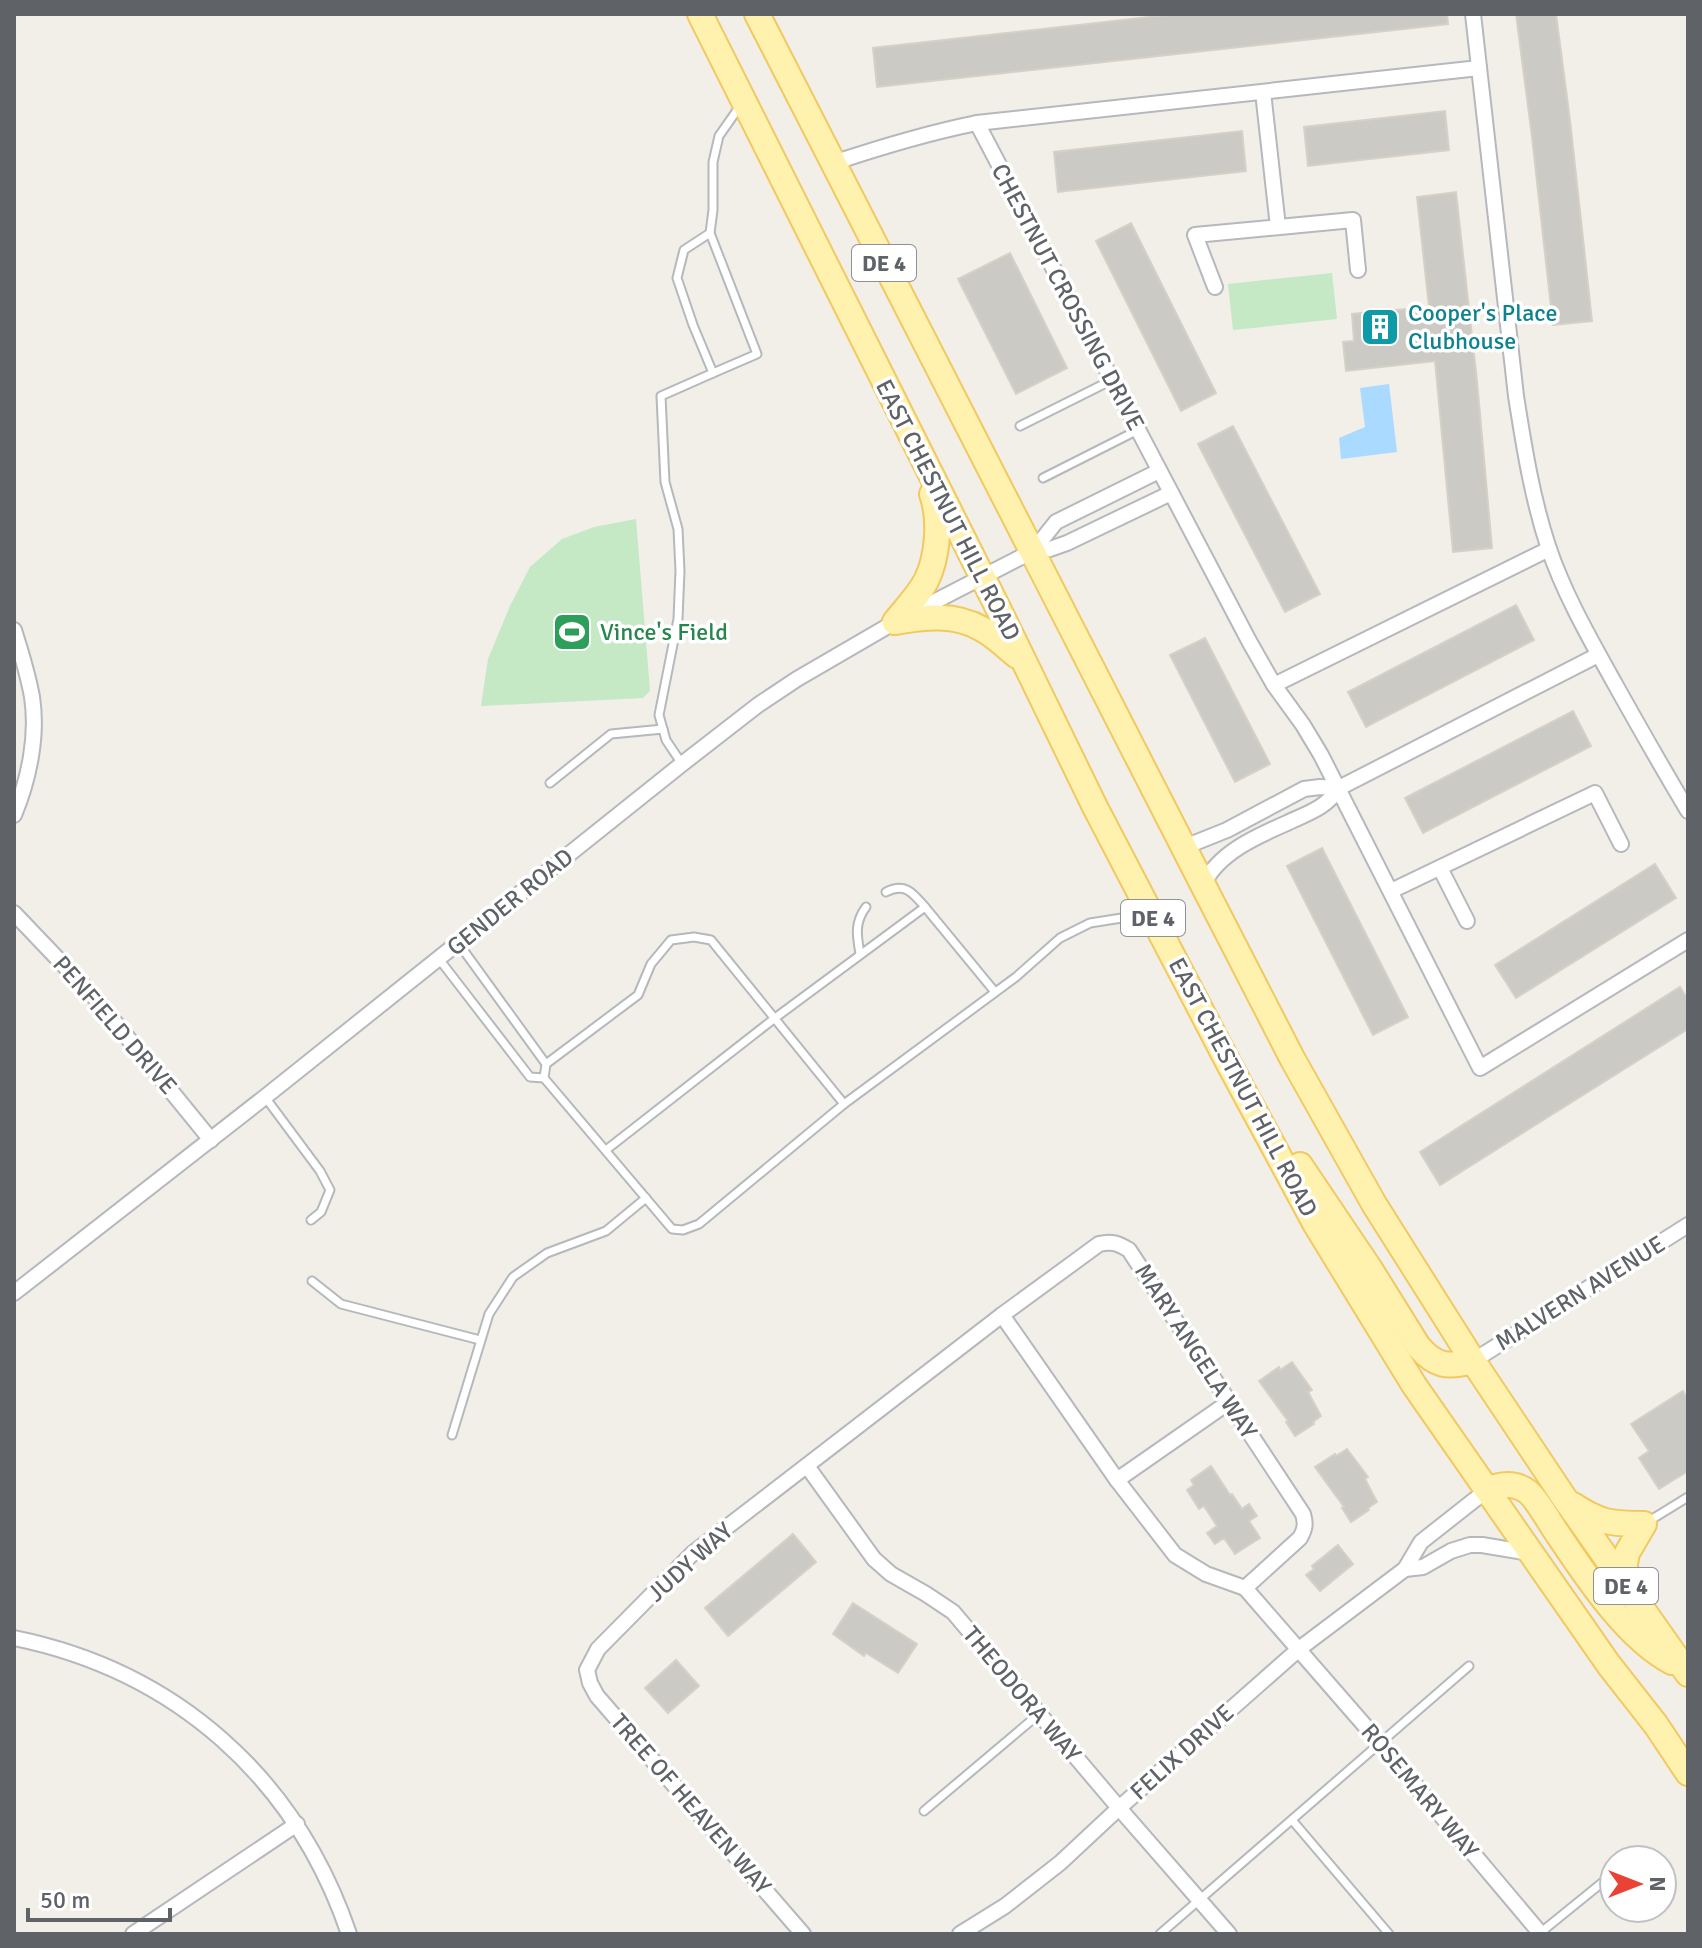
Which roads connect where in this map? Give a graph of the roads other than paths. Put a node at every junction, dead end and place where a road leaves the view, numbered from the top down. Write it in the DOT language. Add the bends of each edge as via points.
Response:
graph roads {
  1 [pos="700,14"];
  2 [pos="757,14"];
  3 [pos="1473,14"];
  4 [pos="1479,68"];
  5 [pos="1263,92"];
  6 [pos="744,101"];
  7 [pos="977,123"];
  8 [pos="833,163"];
  9 [pos="1278,227"];
  10 [pos="710,233"];
  11 [pos="1358,270"];
  12 [pos="1215,287"];
  13 [pos="713,373"];
  14 [pos="1112,380"];
  15 [pos="1020,426"];
  16 [pos="1138,430"];
  17 [pos="918,450"];
  18 [pos="1159,471"];
  19 [pos="1043,478"];
  20 [pos="1171,493"];
  21 [pos="1549,549"];
  22 [pos="1033,551"];
  23 [pos="982,577"];
  24 [pos="895,622"];
  25 [pos="14,630"];
  26 [pos="1598,655"];
  27 [pos="1024,661"];
  28 [pos="1274,685"];
  29 [pos="663,729"];
  30 [pos="682,764"];
  31 [pos="550,783"];
  32 [pos="1339,788"];
  33 [pos="1688,811"];
  34 [pos="14,815"];
  35 [pos="1181,844"];
  36 [pos="1621,844"];
  37 [pos="1440,868"];
  38 [pos="1203,885"];
  39 [pos="1391,891"];
  40 [pos="886,892"];
  41 [pos="866,907"];
  42 [pos="925,907"];
  43 [pos="14,913"];
  44 [pos="1151,913"];
  45 [pos="1467,921"];
  46 [pos="1688,940"];
  47 [pos="459,944"];
  48 [pos="860,954"];
  49 [pos="439,959"];
  50 [pos="995,992"];
  51 [pos="775,1018"];
  52 [pos="546,1064"];
  53 [pos="544,1078"];
  54 [pos="265,1097"];
  55 [pos="844,1104"];
  56 [pos="1260,1122"];
  57 [pos="211,1140"];
  58 [pos="606,1150"];
  59 [pos="646,1198"];
  60 [pos="311,1220"];
  61 [pos="1688,1225"];
  62 [pos="312,1281"];
  63 [pos="14,1293"];
  64 [pos="1002,1315"];
  65 [pos="480,1340"];
  66 [pos="1473,1361"];
  67 [pos="1229,1402"];
  68 [pos="452,1435"];
  69 [pos="807,1466"];
  70 [pos="1117,1480"];
  71 [pos="1487,1490"];
  72 [pos="1688,1497"];
  73 [pos="1565,1499"];
  74 [pos="1644,1524"];
  75 [pos="1531,1553"];
  76 [pos="1405,1569"];
  77 [pos="1245,1588"];
  78 [pos="14,1638"];
  79 [pos="1299,1649"];
  80 [pos="1469,1666"];
  81 [pos="587,1670"];
  82 [pos="1686,1671"];
  83 [pos="1039,1714"];
  84 [pos="1380,1743"];
  85 [pos="1688,1773"];
  86 [pos="1119,1808"];
  87 [pos="924,1811"];
  88 [pos="1292,1820"];
  89 [pos="297,1824"];
  90 [pos="1598,1886"];
  91 [pos="1200,1900"];
  92 [pos="133,1934"];
  93 [pos="349,1934"];
  94 [pos="803,1934"];
  95 [pos="960,1934"];
  96 [pos="1160,1934"];
  97 [pos="1229,1934"];
  98 [pos="1389,1934"];
  99 [pos="1541,1934"];
  1 -- 6 [label="main road, EAST CHESTNUT HILL ROAD / DE 4"];
  2 -- 8 [label="main road, DE 4"];
  3 -- 4 [label="street"];
  4 -- 5 [label="street"];
  4 -- 21 [label="street" via="1522,438"];
  5 -- 7 [label="street"];
  5 -- 9 [label="street"];
  6 -- 10 [label="lane" via="719,136"];
  6 -- 17 [label="main road, EAST CHESTNUT HILL ROAD / DE 4"];
  7 -- 8 [label="street"];
  7 -- 14 [label="street, CHESTNUT CROSSING DRIVE"];
  8 -- 22 [label="main road, DE 4"];
  9 -- 11 [label="street" via="1353,220"];
  9 -- 12 [label="street" via="1195,235"];
  10 -- 13 [label="lane" via="684,250 677,278"];
  10 -- 13 [label="lane" via="757,354"];
  13 -- 29 [label="lane" via="661,396 665,482 678,529 680,571 678,619 659,715"];
  14 -- 15 [label="lane"];
  14 -- 16 [label="street, CHESTNUT CROSSING DRIVE"];
  16 -- 18 [label="street, CHESTNUT CROSSING DRIVE"];
  16 -- 19 [label="lane"];
  17 -- 23 [label="main road, EAST CHESTNUT HILL ROAD / DE 4"];
  17 -- 24 [label="main road" via="935,501 937,533 925,583"];
  18 -- 20 [label="street, CHESTNUT CROSSING DRIVE"];
  18 -- 22 [label="street" via="1056,522"];
  20 -- 22 [label="street" via="1067,543"];
  20 -- 28 [label="street, CHESTNUT CROSSING DRIVE"];
  21 -- 26 [label="street"];
  21 -- 28 [label="street"];
  22 -- 23 [label="street, GENDER ROAD"];
  22 -- 35 [label="main road, DE 4"];
  23 -- 24 [label="street, GENDER ROAD"];
  23 -- 27 [label="main road, EAST CHESTNUT HILL ROAD / DE 4"];
  24 -- 27 [label="main road" via="927,617 961,620"];
  24 -- 30 [label="street, GENDER ROAD" via="797,679"];
  25 -- 34 [label="street" via="32,698 33,724 28,772"];
  26 -- 32 [label="street"];
  26 -- 33 [label="street"];
  27 -- 44 [label="main road, EAST CHESTNUT HILL ROAD / DE 4"];
  28 -- 32 [label="street, CHESTNUT CROSSING DRIVE"];
  29 -- 30 [label="lane"];
  29 -- 31 [label="lane" via="611,734"];
  30 -- 47 [label="street, GENDER ROAD"];
  32 -- 35 [label="street" via="1304,789 1227,830"];
  32 -- 38 [label="street" via="1317,809 1228,855"];
  32 -- 39 [label="street, CHESTNUT CROSSING DRIVE"];
  35 -- 38 [label="main road, DE 4"];
  36 -- 37 [label="street" via="1595,793"];
  37 -- 39 [label="street"];
  37 -- 45 [label="street"];
  38 -- 66 [label="main road, DE 4" via="1374,1204"];
  39 -- 46 [label="street, CHESTNUT CROSSING DRIVE" via="1480,1068"];
  40 -- 42 [label="lane" via="911,890"];
  41 -- 48 [label="lane" via="857,924"];
  42 -- 48 [label="lane"];
  42 -- 50 [label="lane"];
  43 -- 57 [label="street, PENFIELD DRIVE" via="96,999"];
  44 -- 50 [label="lane" via="1090,923 1060,938"];
  44 -- 56 [label="main road, EAST CHESTNUT HILL ROAD / DE 4"];
  47 -- 49 [label="street, GENDER ROAD"];
  47 -- 52 [label="lane"];
  48 -- 51 [label="lane"];
  49 -- 53 [label="lane" via="530,1077"];
  49 -- 54 [label="street, GENDER ROAD"];
  50 -- 55 [label="lane"];
  51 -- 52 [label="lane" via="711,940 671,940 651,964 638,995"];
  51 -- 55 [label="lane"];
  51 -- 58 [label="lane"];
  52 -- 53 [label="lane"];
  53 -- 58 [label="lane"];
  54 -- 57 [label="street, GENDER ROAD"];
  54 -- 60 [label="lane" via="330,1190 321,1212"];
  55 -- 59 [label="lane" via="699,1224 672,1229"];
  56 -- 66 [label="main road" via="1295,1159 1426,1355 1446,1365"];
  56 -- 71 [label="main road, EAST CHESTNUT HILL ROAD / DE 4" via="1414,1385"];
  57 -- 63 [label="street, GENDER ROAD"];
  58 -- 59 [label="lane"];
  59 -- 65 [label="lane" via="606,1231 547,1253 513,1277 489,1314"];
  61 -- 66 [label="street, MALVERN AVENUE"];
  62 -- 65 [label="lane" via="341,1304"];
  64 -- 67 [label="street, MARY ANGELA WAY" via="1099,1244 1119,1244 1129,1250"];
  64 -- 69 [label="street, MARY ANGELA WAY"];
  64 -- 70 [label="street"];
  65 -- 68 [label="lane"];
  66 -- 73 [label="main road, DE 4"];
  67 -- 70 [label="street"];
  67 -- 77 [label="street, MARY ANGELA WAY" via="1306,1522 1300,1538"];
  69 -- 81 [label="street, JUDY WAY" via="692,1554 598,1649"];
  69 -- 83 [label="street, THEODORA WAY" via="874,1559 953,1612"];
  70 -- 77 [label="street" via="1175,1555"];
  71 -- 75 [label="main road, EAST CHESTNUT HILL ROAD / DE 4"];
  71 -- 76 [label="street, FELIX DRIVE" via="1421,1542"];
  71 -- 82 [label="main road" via="1501,1484 1529,1492 1609,1605 1658,1655"];
  72 -- 74 [label="lane"];
  73 -- 74 [label="main road" via="1592,1518"];
  73 -- 82 [label="main road, DE 4"];
  74 -- 82 [label="main road" via="1624,1569 1669,1635"];
  75 -- 76 [label="street, FELIX DRIVE" via="1470,1545 1423,1567"];
  75 -- 85 [label="main road, EAST CHESTNUT HILL ROAD / DE 4"];
  76 -- 79 [label="street, FELIX DRIVE"];
  77 -- 79 [label="street"];
  78 -- 89 [label="street" via="106,1666 176,1704 239,1755"];
  79 -- 84 [label="street, ROSEMARY WAY"];
  79 -- 86 [label="street, FELIX DRIVE"];
  80 -- 84 [label="lane"];
  81 -- 94 [label="street, TREE OF HEAVEN WAY" via="597,1696"];
  83 -- 86 [label="street, THEODORA WAY"];
  83 -- 87 [label="lane"];
  84 -- 88 [label="lane"];
  84 -- 99 [label="street, ROSEMARY WAY"];
  86 -- 91 [label="street, THEODORA WAY"];
  86 -- 95 [label="street, FELIX DRIVE" via="1060,1863"];
  88 -- 91 [label="lane"];
  88 -- 98 [label="lane"];
  89 -- 92 [label="street"];
  89 -- 93 [label="street" via="329,1882"];
  90 -- 99 [label="lane"];
  91 -- 96 [label="lane"];
  91 -- 97 [label="street, THEODORA WAY"];
}
